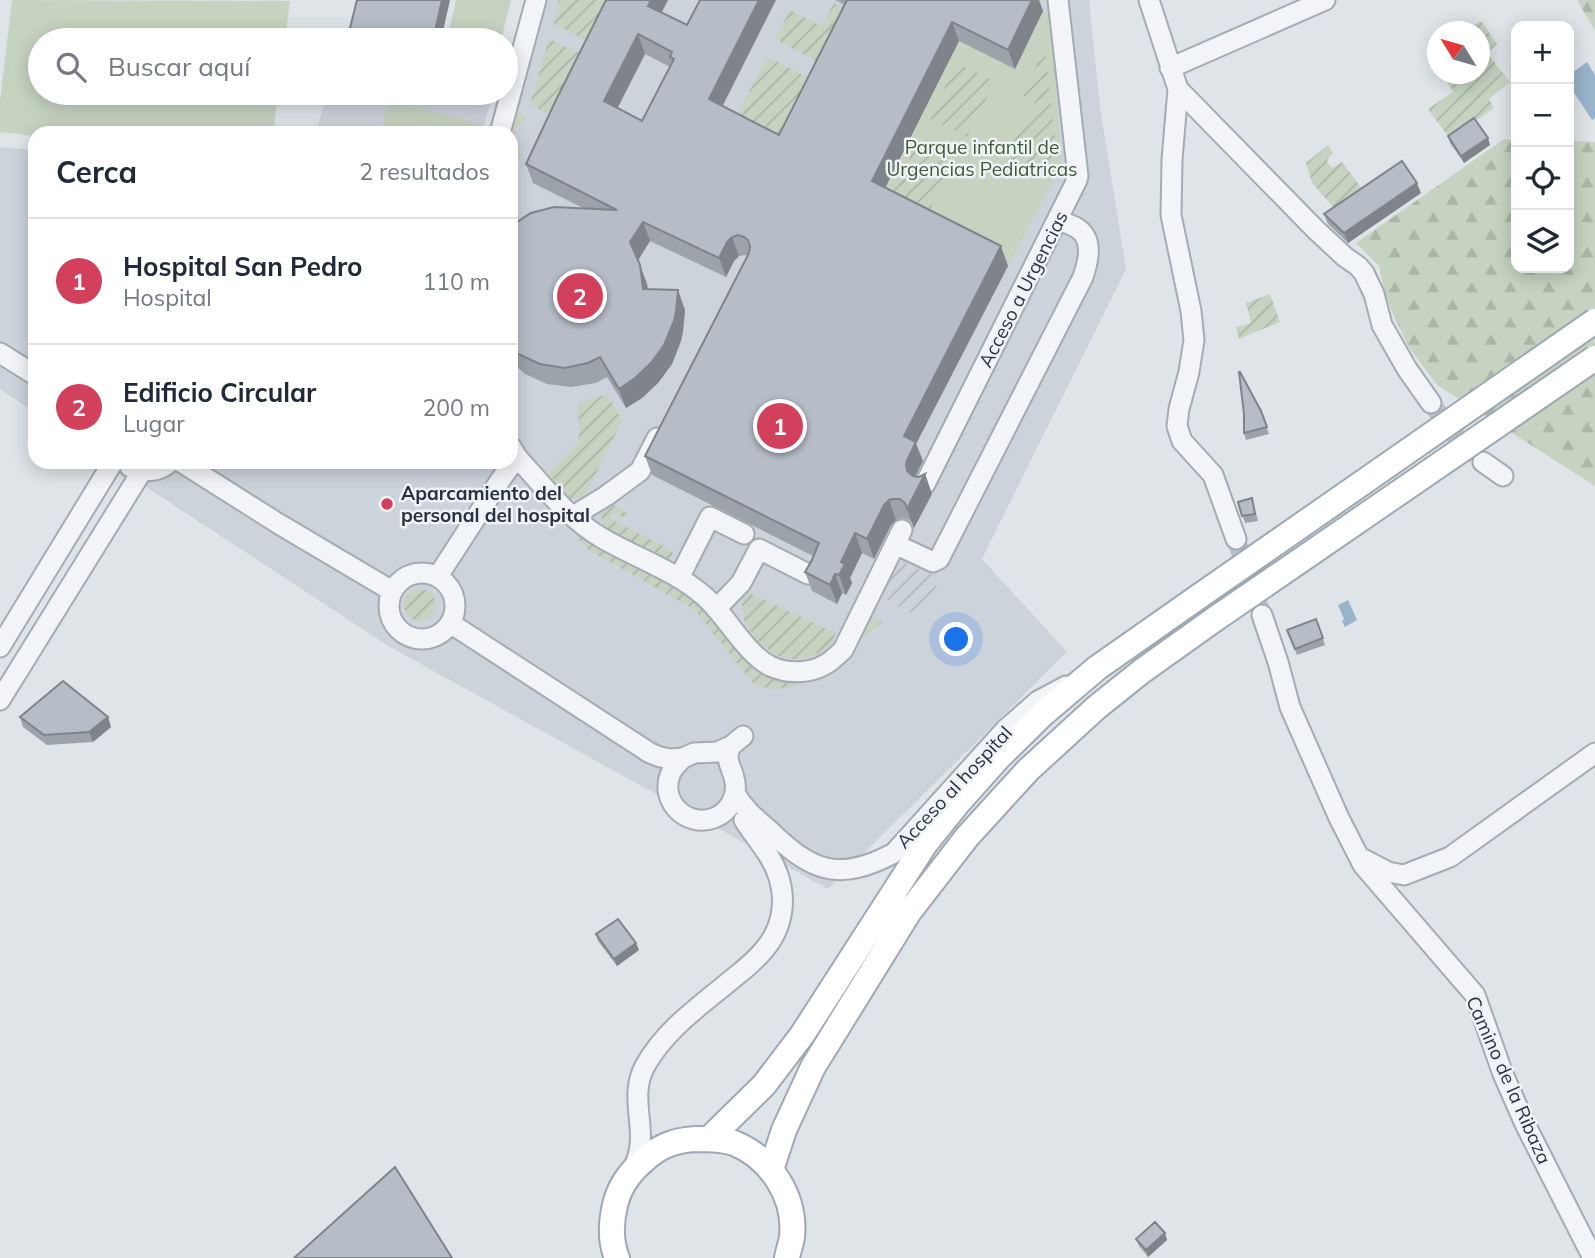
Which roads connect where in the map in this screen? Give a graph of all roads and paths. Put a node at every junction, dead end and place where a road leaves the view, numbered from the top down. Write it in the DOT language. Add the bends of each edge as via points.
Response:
graph roads {
  1 [pos="536,0"];
  2 [pos="1058,0"];
  3 [pos="1149,0"];
  4 [pos="1325,0"];
  5 [pos="518,66"];
  6 [pos="1170,68"];
  7 [pos="1178,89"];
  8 [pos="508,105"];
  9 [pos="502,126"];
  10 [pos="1057,221"];
  11 [pos="1595,321"];
  12 [pos="0,353"];
  13 [pos="1595,358"];
  14 [pos="28,371"];
  15 [pos="1431,403"];
  16 [pos="665,423"];
  17 [pos="518,456"];
  18 [pos="1483,462"];
  19 [pos="109,469"];
  20 [pos="136,469"];
  21 [pos="159,469"];
  22 [pos="192,469"];
  23 [pos="506,469"];
  24 [pos="142,471"];
  25 [pos="1503,476"];
  26 [pos="925,484"];
  27 [pos="573,516"];
  28 [pos="744,534"];
  29 [pos="1235,537"];
  30 [pos="808,574"];
  31 [pos="438,576"];
  32 [pos="679,578"];
  33 [pos="392,591"];
  34 [pos="716,608"];
  35 [pos="1262,615"];
  36 [pos="450,623"];
  37 [pos="0,647"];
  38 [pos="1097,668"];
  39 [pos="0,700"];
  40 [pos="1595,752"];
  41 [pos="650,753"];
  42 [pos="705,753"];
  43 [pos="683,758"];
  44 [pos="732,771"];
  45 [pos="669,781"];
  46 [pos="735,793"];
  47 [pos="715,818"];
  48 [pos="746,823"];
  49 [pos="1359,857"];
  50 [pos="638,1107"];
  51 [pos="709,1139"];
  52 [pos="680,1140"];
  53 [pos="632,1170"];
  54 [pos="771,1170"];
  55 [pos="617,1258"];
  56 [pos="787,1258"];
  57 [pos="1593,1258"];
  1 -- 5 [label="street"];
  2 -- 10 [label="street, Acceso a Urgencias" via="1078,176"];
  3 -- 6 [label="street"];
  4 -- 6 [label="street"];
  6 -- 7 [label="street"];
  7 -- 15 [label="street" via="1364,273 1382,325"];
  7 -- 29 [label="street" via="1171,215 1194,340 1177,426 1182,441 1213,475"];
  8 -- 9 [label="street"];
  10 -- 26 [label="street, Acceso a Urgencias"];
  10 -- 34 [label="street" via="1079,229 1087,239 1088,261 939,559 933,562 899,537 843,650 827,664 809,671 788,672 769,666"];
  11 -- 38 [label="main road, bridge"];
  12 -- 14 [label="street"];
  13 -- 54 [label="main road, bridge" via="1142,671 1028,770 967,837 909,912 813,1067"];
  16 -- 27 [label="street" via="640,471"];
  17 -- 27 [label="street"];
  18 -- 25 [label="street"];
  19 -- 37 [label="street"];
  20 -- 24 [label="street"];
  21 -- 24 [label="street"];
  22 -- 33 [label="street"];
  23 -- 31 [label="street"];
  24 -- 39 [label="street"];
  27 -- 32 [label="street" via="600,537"];
  28 -- 32 [label="street" via="710,517"];
  30 -- 34 [label="street" via="758,549 741,583"];
  31 -- 33 [label="street" via="407,576"];
  31 -- 36 [label="street" via="454,596"];
  32 -- 34 [label="street"];
  33 -- 36 [label="street" via="391,618 404,634 425,639"];
  35 -- 49 [label="street, Camino de la Ribaza" via="1290,707"];
  36 -- 41 [label="street"];
  38 -- 46 [label="street, Acceso al hospital" via="1038,701 1005,730 894,853 872,865 838,870 802,859 749,812"];
  38 -- 51 [label="main road" via="1044,713 958,803 900,880 802,1035 764,1085"];
  40 -- 49 [label="street" via="1450,857 1404,875"];
  41 -- 43 [label="street"];
  41 -- 45 [label="street"];
  42 -- 43 [label="street"];
  42 -- 44 [label="street" via="716,755"];
  42 -- 44 [label="street" via="737,741 728,756"];
  43 -- 45 [label="street"];
  44 -- 46 [label="street"];
  45 -- 47 [label="street" via="669,797 682,815 693,820"];
  46 -- 47 [label="street"];
  46 -- 48 [label="street"];
  47 -- 48 [label="street" via="735,817"];
  48 -- 50 [label="street" via="778,875 783,903 779,924 767,947 653,1053 638,1083"];
  49 -- 57 [label="street, Camino de la Ribaza" via="1475,995 1525,1124"];
  50 -- 52 [label="street" via="652,1133"];
  50 -- 53 [label="street" via="641,1143"];
  51 -- 52 [label="main road"];
  51 -- 54 [label="main road" via="732,1142"];
  52 -- 53 [label="main road" via="653,1152"];
  53 -- 55 [label="main road" via="618,1195 611,1222"];
  54 -- 56 [label="main road" via="784,1190 791,1214"];
}
